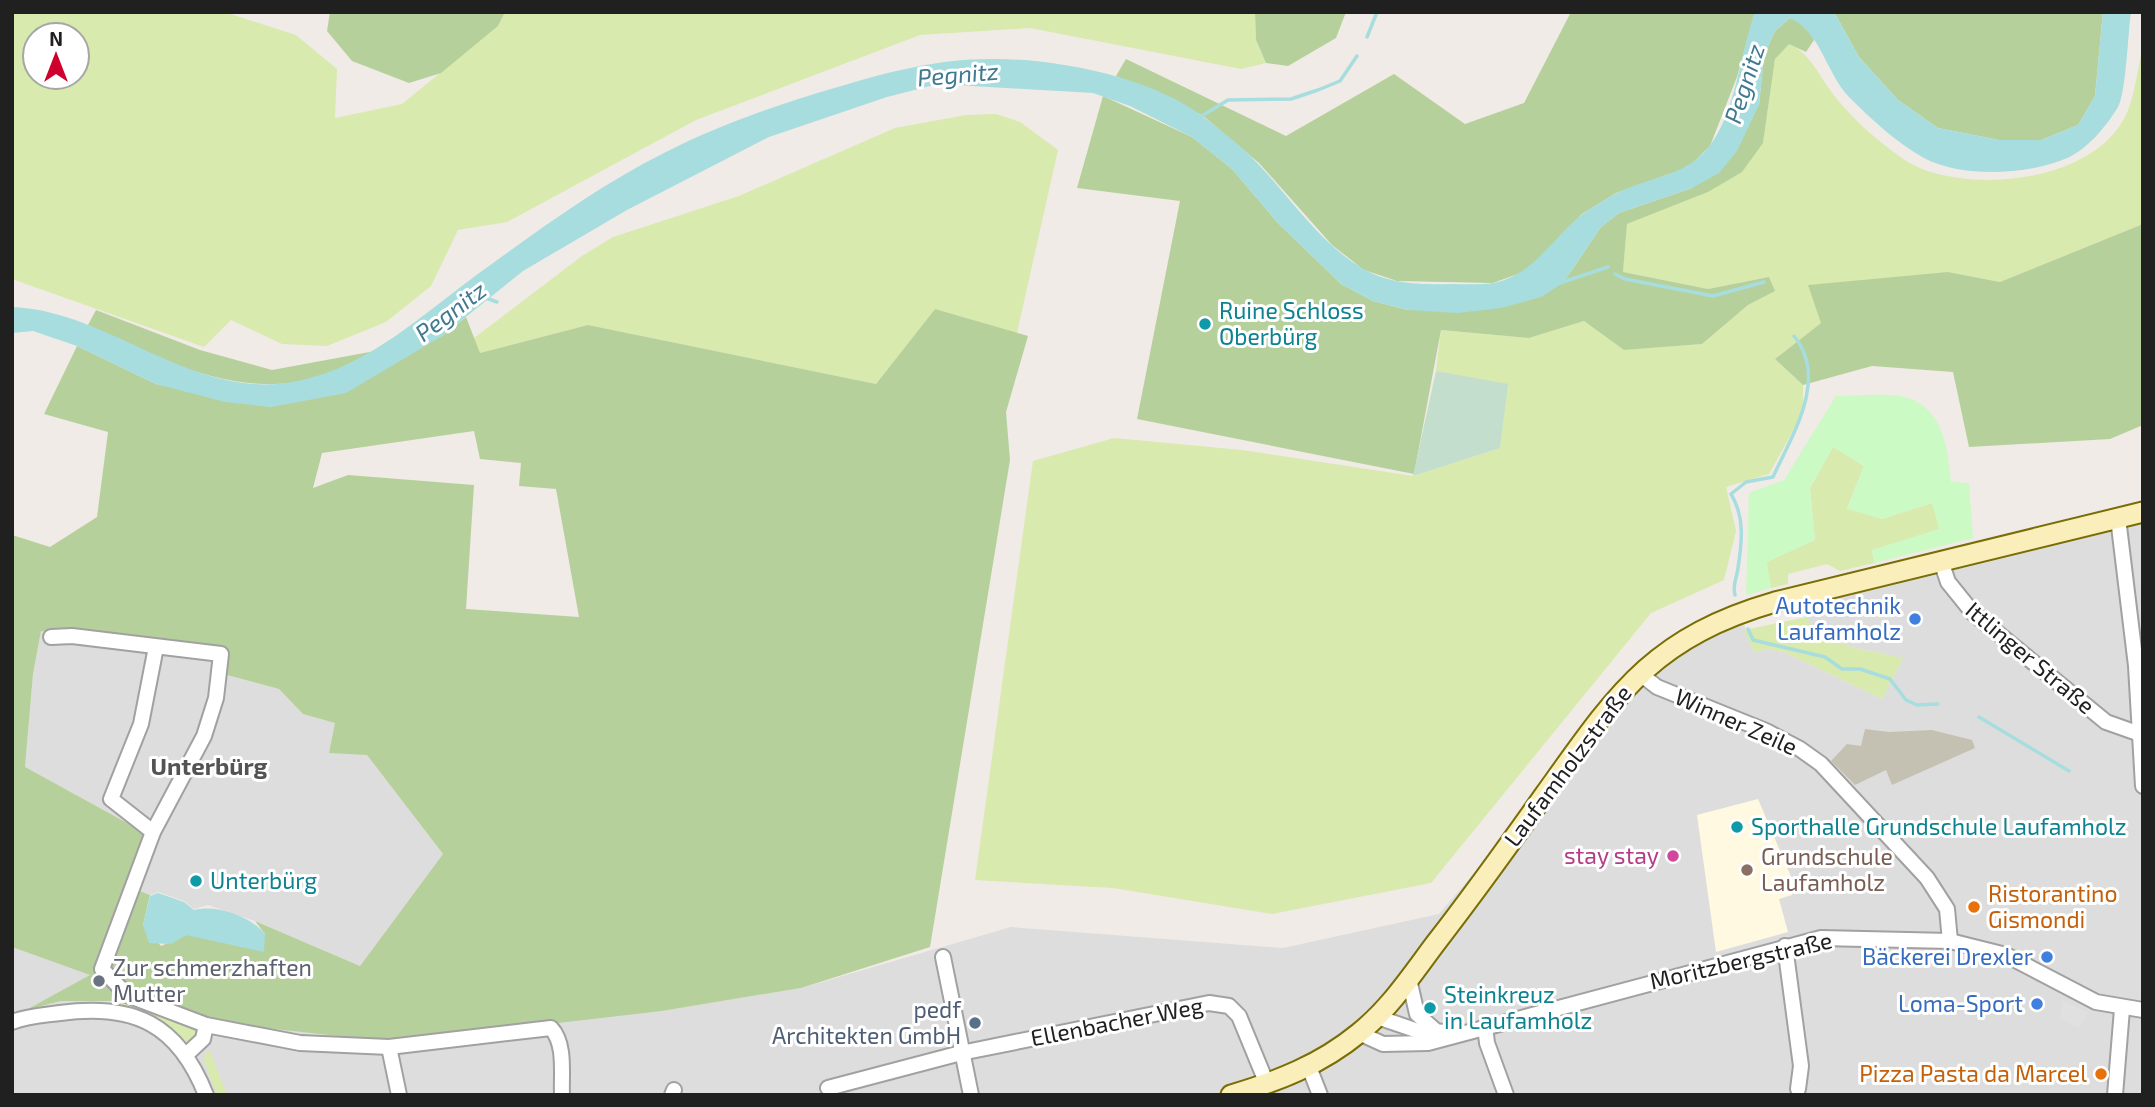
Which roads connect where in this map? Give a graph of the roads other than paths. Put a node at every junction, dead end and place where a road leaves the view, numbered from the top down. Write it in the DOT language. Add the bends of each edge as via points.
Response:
graph roads {
  1 [pos="2143,512"];
  2 [pos="2118,518"];
  3 [pos="1941,561"];
  4 [pos="51,637"];
  5 [pos="156,647"];
  6 [pos="2139,666"];
  7 [pos="1639,673"];
  8 [pos="2140,734"];
  9 [pos="2143,786"];
  10 [pos="153,832"];
  11 [pos="1950,941"];
  12 [pos="1785,946"];
  13 [pos="943,957"];
  14 [pos="1409,979"];
  15 [pos="2122,1009"];
  16 [pos="2143,1010"];
  17 [pos="1377,1017"];
  18 [pos="12,1022"];
  19 [pos="206,1024"];
  20 [pos="1485,1026"];
  21 [pos="1436,1031"];
  22 [pos="1458,1032"];
  23 [pos="1359,1033"];
  24 [pos="389,1047"];
  25 [pos="961,1053"];
  26 [pos="187,1054"];
  27 [pos="1309,1067"];
  28 [pos="1266,1084"];
  29 [pos="828,1088"];
  30 [pos="1798,1089"];
  31 [pos="206,1095"];
  32 [pos="399,1095"];
  33 [pos="562,1095"];
  34 [pos="971,1095"];
  35 [pos="1231,1095"];
  36 [pos="1320,1095"];
  37 [pos="1506,1095"];
  38 [pos="2115,1095"];
  1 -- 2 [label="main road, Laufamholzstraße"];
  2 -- 3 [label="main road, Laufamholzstraße"];
  2 -- 6 [label="street"];
  3 -- 7 [label="main road, Laufamholzstraße" via="1745,611 1690,636"];
  3 -- 8 [label="street, Ittlinger Straße" via="1948,582 1973,613 2106,722"];
  4 -- 5 [label="street"];
  5 -- 10 [label="street" via="141,724 111,799"];
  5 -- 10 [label="street" via="221,654 216,698 204,736"];
  6 -- 8 [label="street"];
  7 -- 11 [label="street, Winner Zeile" via="1657,687 1783,739 1821,764 1927,878 1947,909"];
  7 -- 14 [label="main road, Laufamholzstraße" via="1596,720"];
  8 -- 9 [label="street"];
  10 -- 19 [label="street" via="102,969 127,995"];
  11 -- 12 [label="street, Moritzbergstraße" via="1821,938"];
  11 -- 15 [label="street, Moritzbergstraße" via="2006,955 2070,990"];
  12 -- 20 [label="street, Moritzbergstraße"];
  12 -- 30 [label="street" via="1801,1066"];
  13 -- 25 [label="street"];
  14 -- 17 [label="main road, Laufamholzstraße"];
  14 -- 21 [label="street" via="1417,1014"];
  15 -- 16 [label="street, Moritzbergstraße"];
  15 -- 38 [label="street"];
  17 -- 21 [label="street, Moritzbergstraße" via="1408,1028"];
  17 -- 23 [label="main road, Laufamholzstraße"];
  18 -- 26 [label="street" via="87,1010 117,1012 158,1028"];
  19 -- 24 [label="street" via="300,1042"];
  19 -- 26 [label="street" via="203,1039"];
  20 -- 22 [label="street, Moritzbergstraße"];
  20 -- 37 [label="street"];
  21 -- 22 [label="street, Moritzbergstraße"];
  22 -- 23 [label="street, Moritzbergstraße" via="1417,1045 1377,1042"];
  23 -- 27 [label="main road, Laufamholzstraße"];
  24 -- 32 [label="street"];
  24 -- 33 [label="street" via="551,1028 561,1049"];
  25 -- 28 [label="street, Ellenbacher Weg" via="1183,1006 1220,1003 1239,1016"];
  25 -- 29 [label="street, Ellenbacher Weg"];
  25 -- 34 [label="street"];
  26 -- 31 [label="street"];
  27 -- 28 [label="main road, Laufamholzstraße"];
  27 -- 36 [label="street"];
  28 -- 35 [label="main road, Laufamholzstraße"];
}
